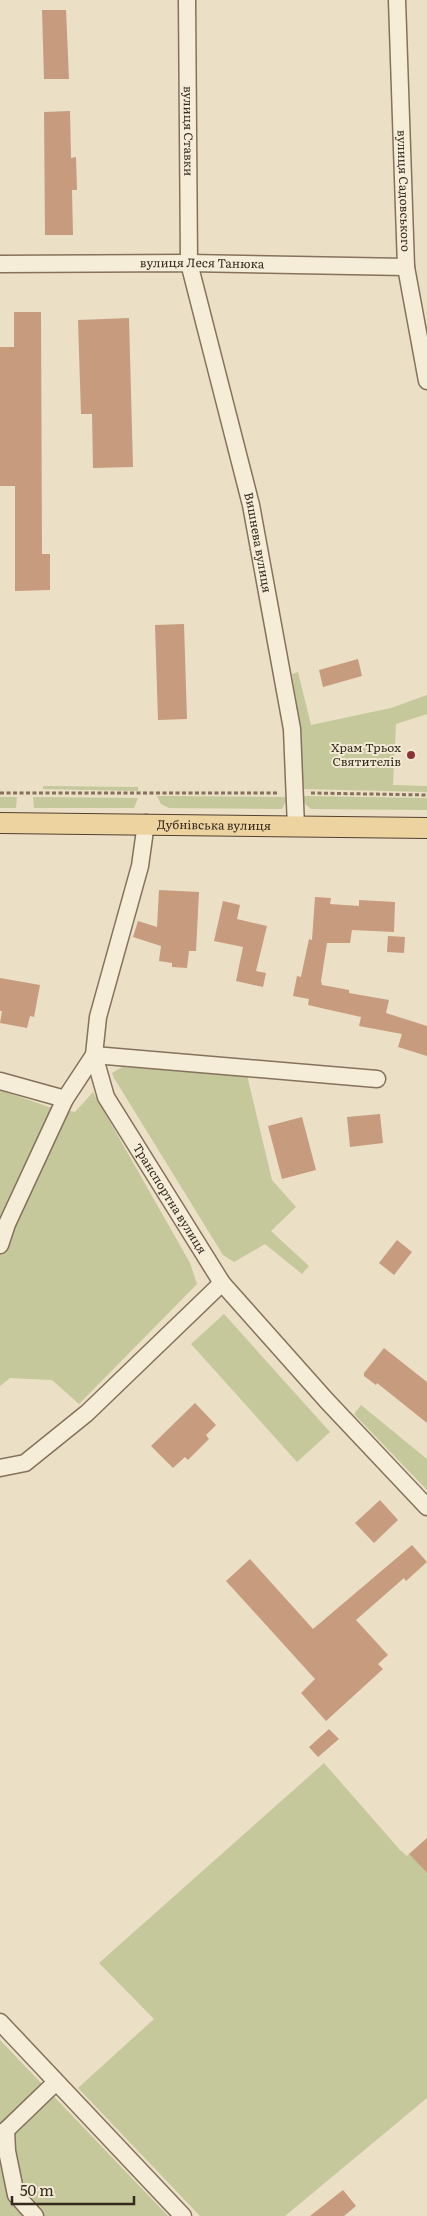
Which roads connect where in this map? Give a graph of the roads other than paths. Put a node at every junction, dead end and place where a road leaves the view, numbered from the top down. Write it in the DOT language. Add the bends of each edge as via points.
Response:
graph roads {
  1 [pos="187,0"];
  2 [pos="397,0"];
  3 [pos="189,263"];
  4 [pos="0,264"];
  5 [pos="406,267"];
  6 [pos="427,381"];
  7 [pos="146,823"];
  8 [pos="0,824"];
  9 [pos="296,827"];
  10 [pos="427,828"];
  11 [pos="94,1055"];
  12 [pos="377,1079"];
  13 [pos="0,1081"];
  14 [pos="65,1099"];
  15 [pos="0,1245"];
  16 [pos="222,1283"];
  17 [pos="0,1468"];
  18 [pos="427,1507"];
  19 [pos="0,2022"];
  20 [pos="56,2082"];
  21 [pos="3,2133"];
  22 [pos="35,2216"];
  23 [pos="183,2216"];
  1 -- 3 [label="street, вулиця Ставки"];
  2 -- 5 [label="street, вулиця Садовського"];
  3 -- 4 [label="street, вулиця Леся Танюка"];
  3 -- 5 [label="street, вулиця Леся Танюка"];
  3 -- 9 [label="street, Вишнева вулиця" via="251,505 292,729"];
  5 -- 6 [label="street, вулиця Садовського"];
  7 -- 8 [label="main road, Дубнівська вулиця"];
  7 -- 9 [label="main road, Дубнівська вулиця"];
  7 -- 11 [label="street, Транспортна вулиця" via="140,866 98,1018"];
  9 -- 10 [label="main road, Дубнівська вулиця"];
  11 -- 12 [label="street"];
  11 -- 14 [label="street"];
  11 -- 16 [label="street, Транспортна вулиця" via="106,1097"];
  13 -- 14 [label="street"];
  14 -- 15 [label="street"];
  16 -- 17 [label="street" via="87,1413 25,1463"];
  16 -- 18 [label="street, Транспортна вулиця" via="327,1402"];
  19 -- 20 [label="street"];
  20 -- 21 [label="street"];
  20 -- 23 [label="street"];
  21 -- 22 [label="street" via="16,2194"];
}
